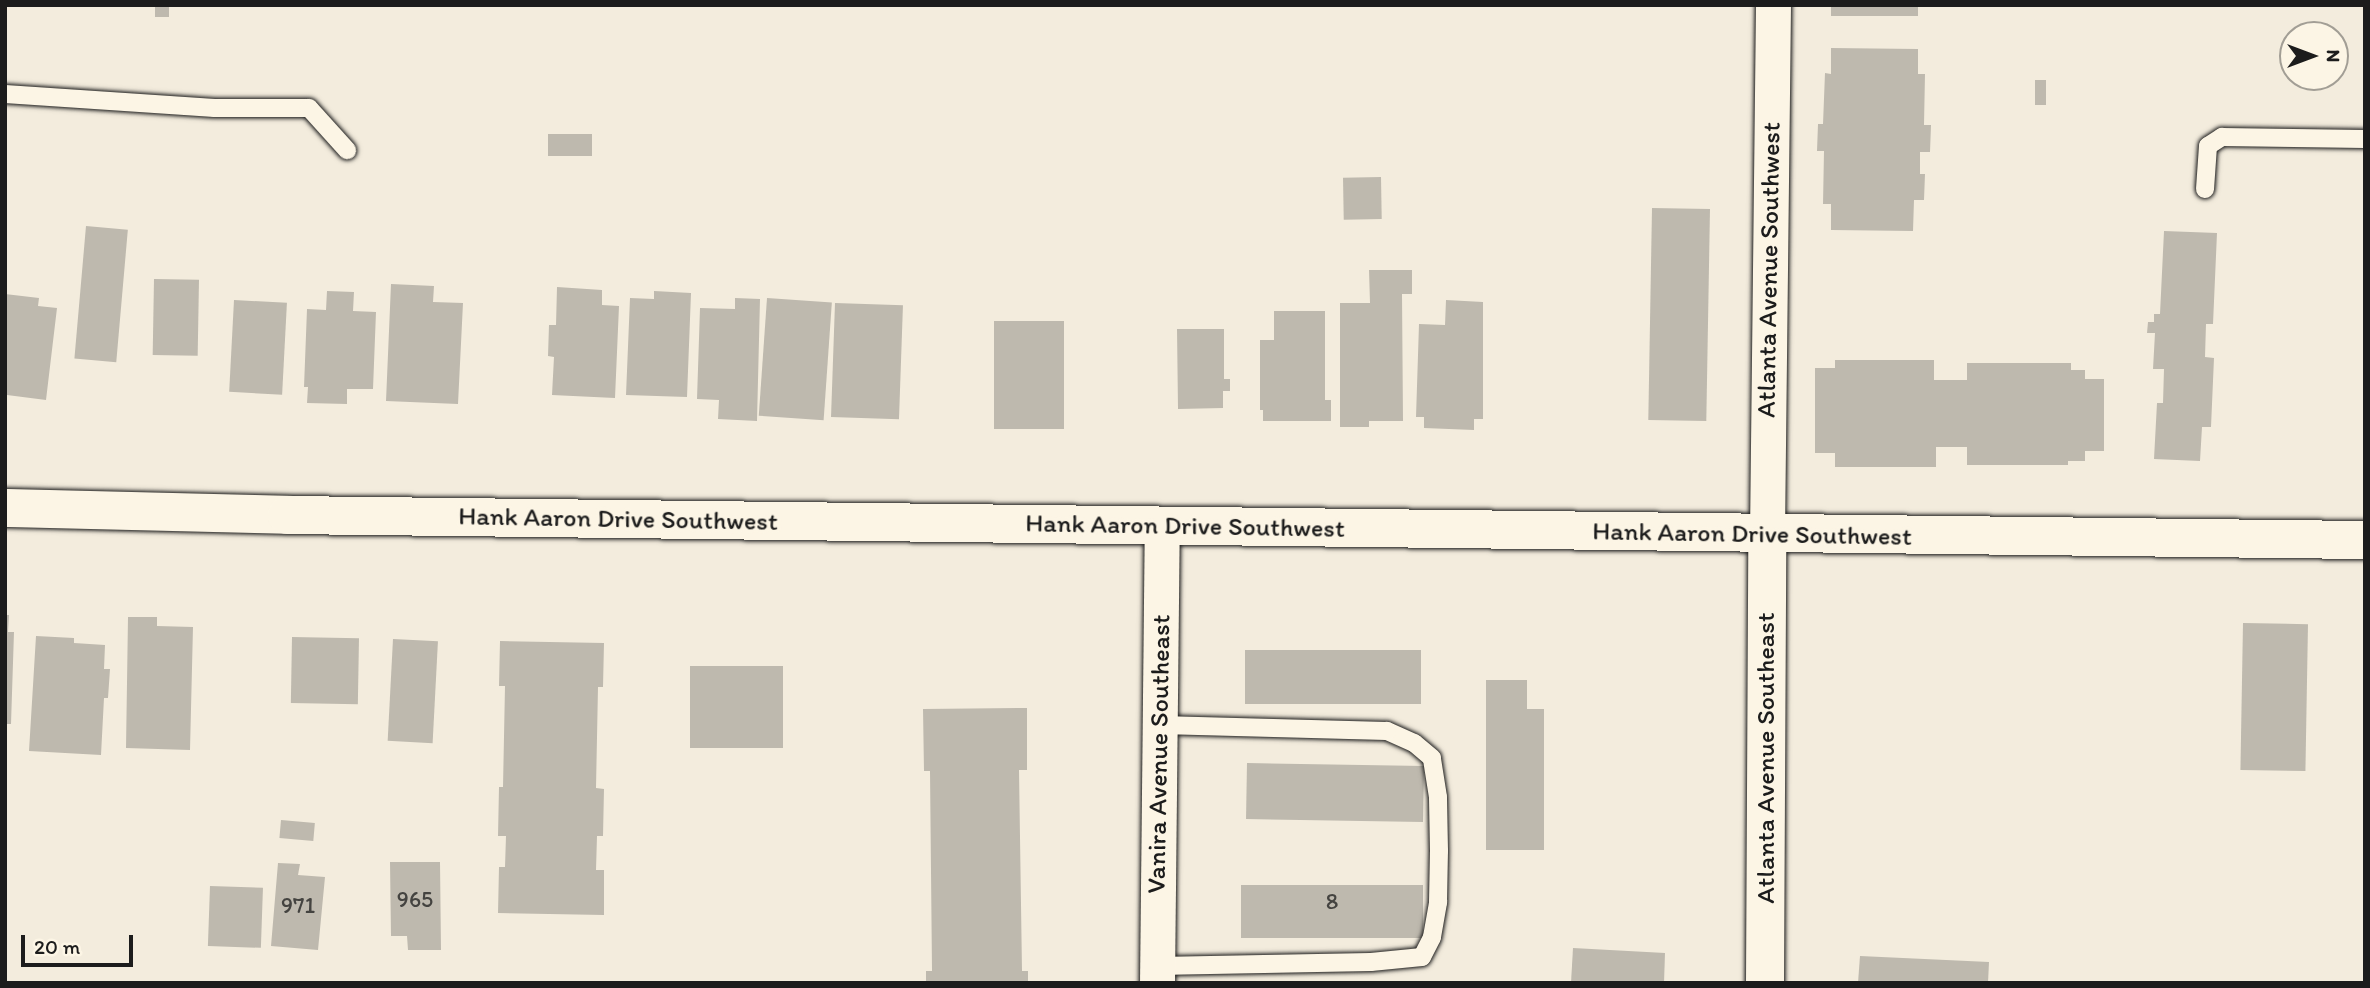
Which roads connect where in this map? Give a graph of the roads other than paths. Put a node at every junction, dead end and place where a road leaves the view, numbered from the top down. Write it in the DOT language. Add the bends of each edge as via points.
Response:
graph roads {
  1 [pos="1773,5"];
  2 [pos="5,94"];
  3 [pos="2365,139"];
  4 [pos="346,150"];
  5 [pos="2205,189"];
  6 [pos="5,508"];
  7 [pos="1162,526"];
  8 [pos="1766,534"];
  9 [pos="2365,540"];
  10 [pos="1160,725"];
  11 [pos="1157,975"];
  12 [pos="1765,983"];
  1 -- 8 [label="street, Atlanta Avenue Southwest"];
  2 -- 4 [label="lane" via="215,108 309,107"];
  3 -- 5 [label="lane" via="2221,137 2208,146"];
  6 -- 7 [label="main road, Hank Aaron Drive Southwest"];
  7 -- 8 [label="main road, Hank Aaron Drive Southwest"];
  7 -- 10 [label="street, Vanira Avenue Southeast"];
  8 -- 9 [label="main road, Hank Aaron Drive Southwest"];
  8 -- 12 [label="main road, Atlanta Avenue Southeast"];
  10 -- 11 [label="street, Vanira Avenue Southeast"];
  10 -- 11 [label="lane" via="1387,731 1415,743 1432,758 1439,851 1438,902 1432,937 1422,957"];
}
